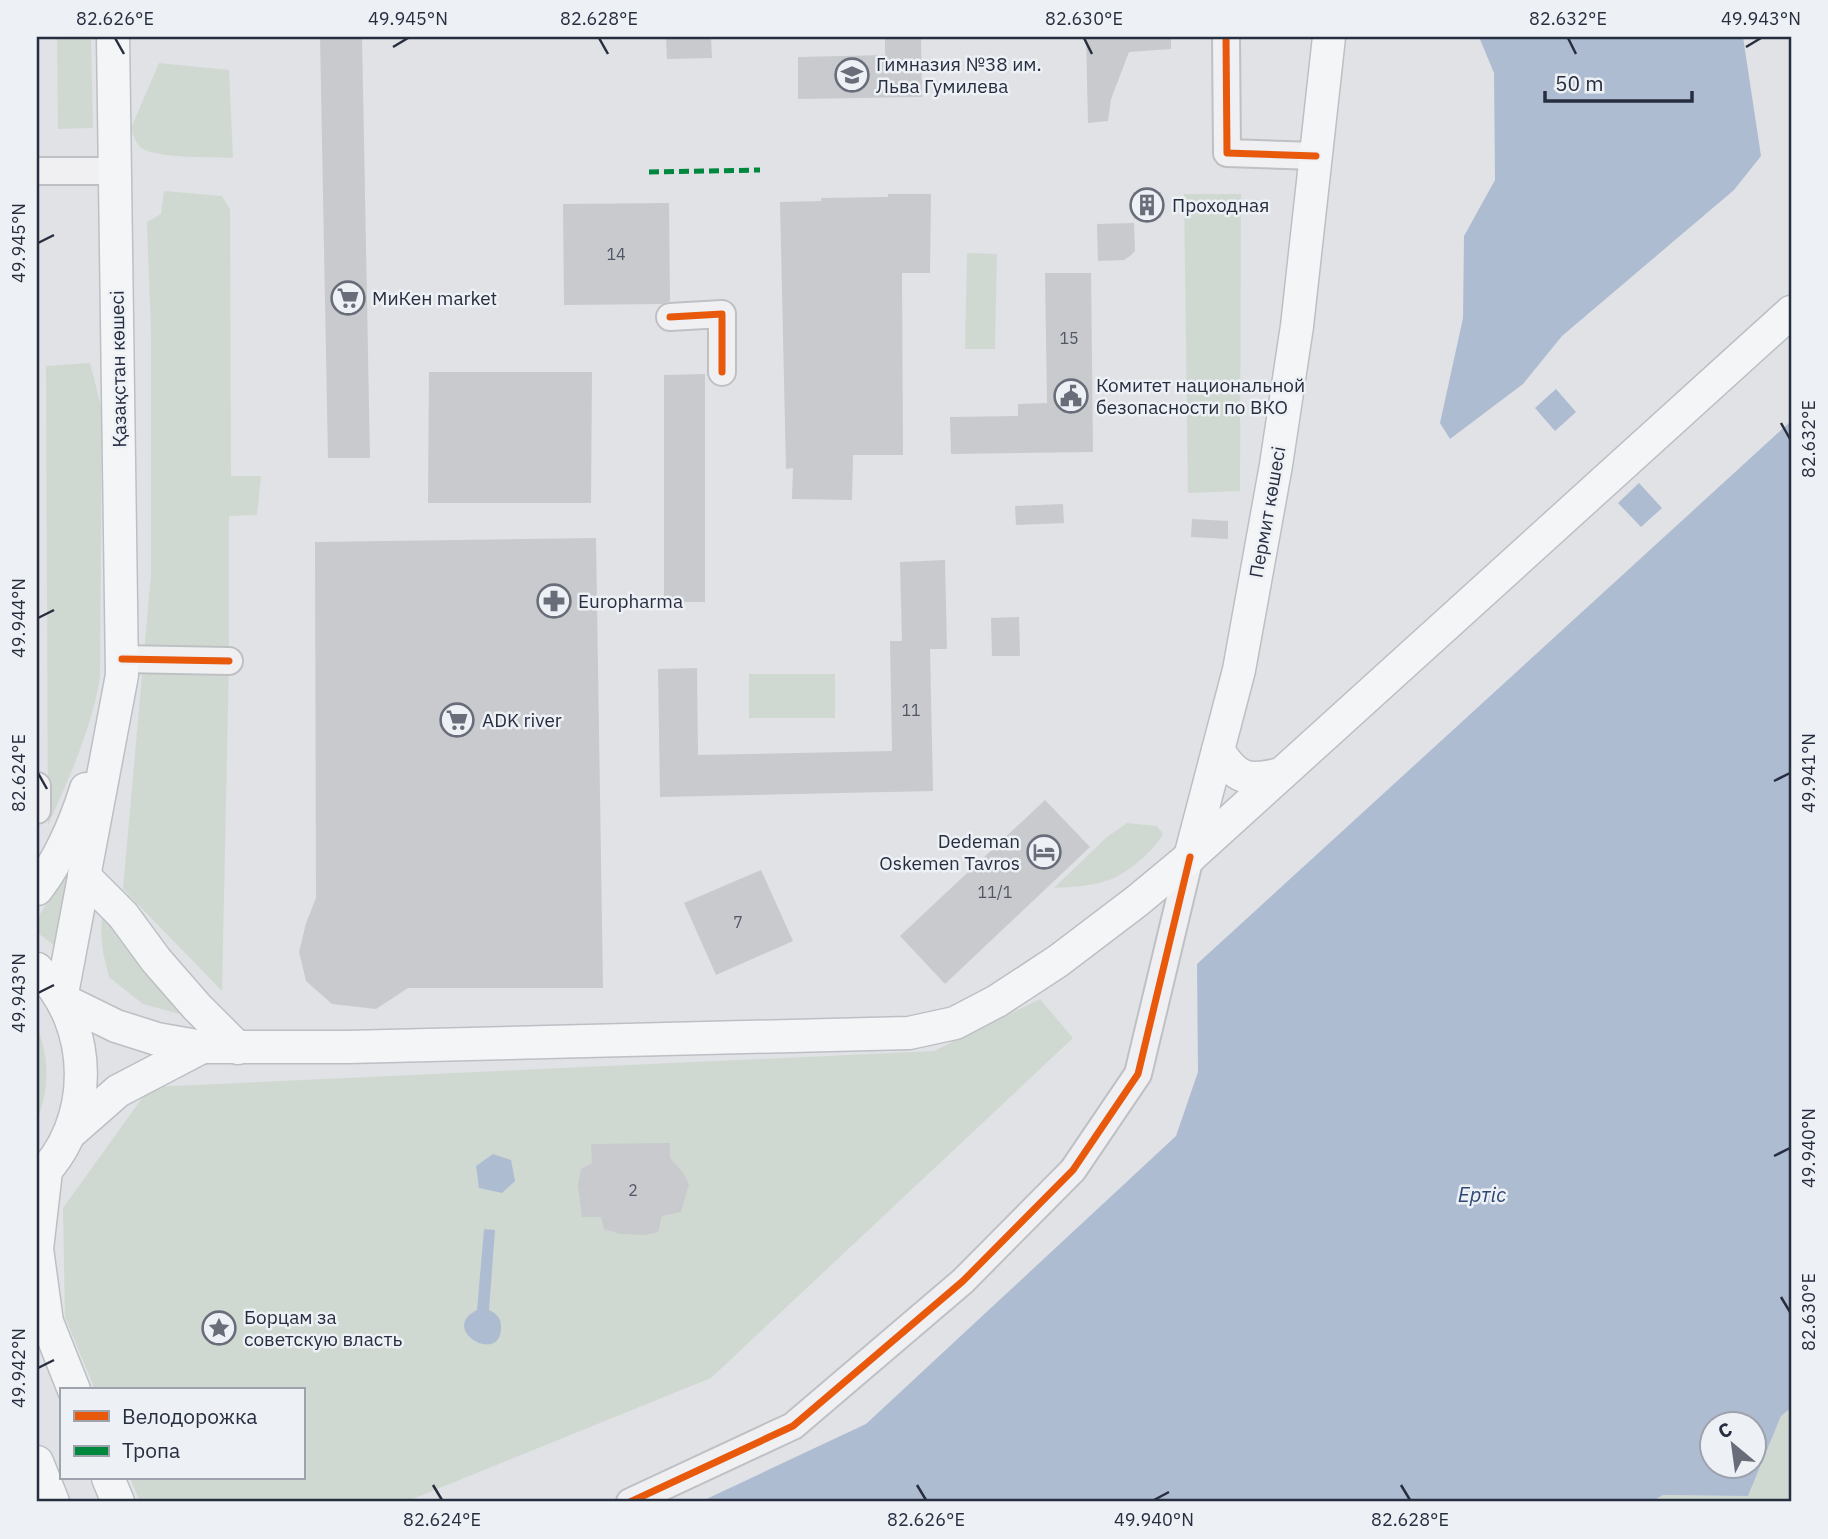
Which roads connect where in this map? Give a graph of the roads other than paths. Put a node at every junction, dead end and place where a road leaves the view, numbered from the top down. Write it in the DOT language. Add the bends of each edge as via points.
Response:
graph roads {
  1 [pos="113,37"];
  2 [pos="1226,37"];
  3 [pos="1329,37"];
  4 [pos="1316,156"];
  5 [pos="37,171"];
  6 [pos="116,171"];
  7 [pos="1791,312"];
  8 [pos="670,317"];
  9 [pos="722,372"];
  10 [pos="122,659"];
  11 [pos="229,662"];
  12 [pos="118,702"];
  13 [pos="1217,750"];
  14 [pos="1281,774"];
  15 [pos="37,786"];
  16 [pos="37,810"];
  17 [pos="1189,857"];
  18 [pos="84,876"];
  19 [pos="37,889"];
  20 [pos="37,969"];
  21 [pos="61,999"];
  22 [pos="202,1047"];
  23 [pos="237,1048"];
  24 [pos="69,1135"];
  25 [pos="41,1175"];
  26 [pos="73,1388"];
  27 [pos="37,1462"];
  28 [pos="109,1480"];
  29 [pos="53,1502"];
  30 [pos="118,1502"];
  31 [pos="630,1502"];
  1 -- 6 [label="main road, Қазақстан көшесі"];
  2 -- 4 [label="street" via="1227,153"];
  3 -- 4 [label="main road, Пермит көшесі"];
  4 -- 13 [label="main road, Пермит көшесі" via="1276,465 1239,670"];
  5 -- 6 [label="street"];
  6 -- 10 [label="main road, Қазақстан көшесі"];
  7 -- 14 [label="main road"];
  8 -- 9 [label="street" via="722,314"];
  10 -- 11 [label="street"];
  10 -- 12 [label="main road, Қазақстан көшесі"];
  12 -- 18 [label="main road, Қазақстан көшесі"];
  12 -- 19 [label="main road, Қазақстан көшесі" via="79,811 52,869"];
  13 -- 14 [label="main road" via="1233,771 1255,780"];
  13 -- 17 [label="main road, Пермит көшесі"];
  14 -- 17 [label="main road"];
  15 -- 16 [label="street"];
  17 -- 23 [label="main road" via="1058,961 997,1001 955,1023 909,1034"];
  17 -- 31 [label="street" via="1138,1074 1073,1170 963,1281 793,1426"];
  18 -- 21 [label="main road, Қазақстан көшесі"];
  18 -- 23 [label="main road" via="124,915 172,979"];
  20 -- 21 [label="main road"];
  21 -- 22 [label="main road" via="116,1026"];
  21 -- 24 [label="main road" via="80,1051 82,1080"];
  22 -- 23 [label="main road"];
  22 -- 24 [label="main road" via="118,1091"];
  24 -- 25 [label="main road"];
  25 -- 26 [label="main road" via="37,1249 47,1322"];
  27 -- 29 [label="main road"];
  28 -- 30 [label="main road"];
}
